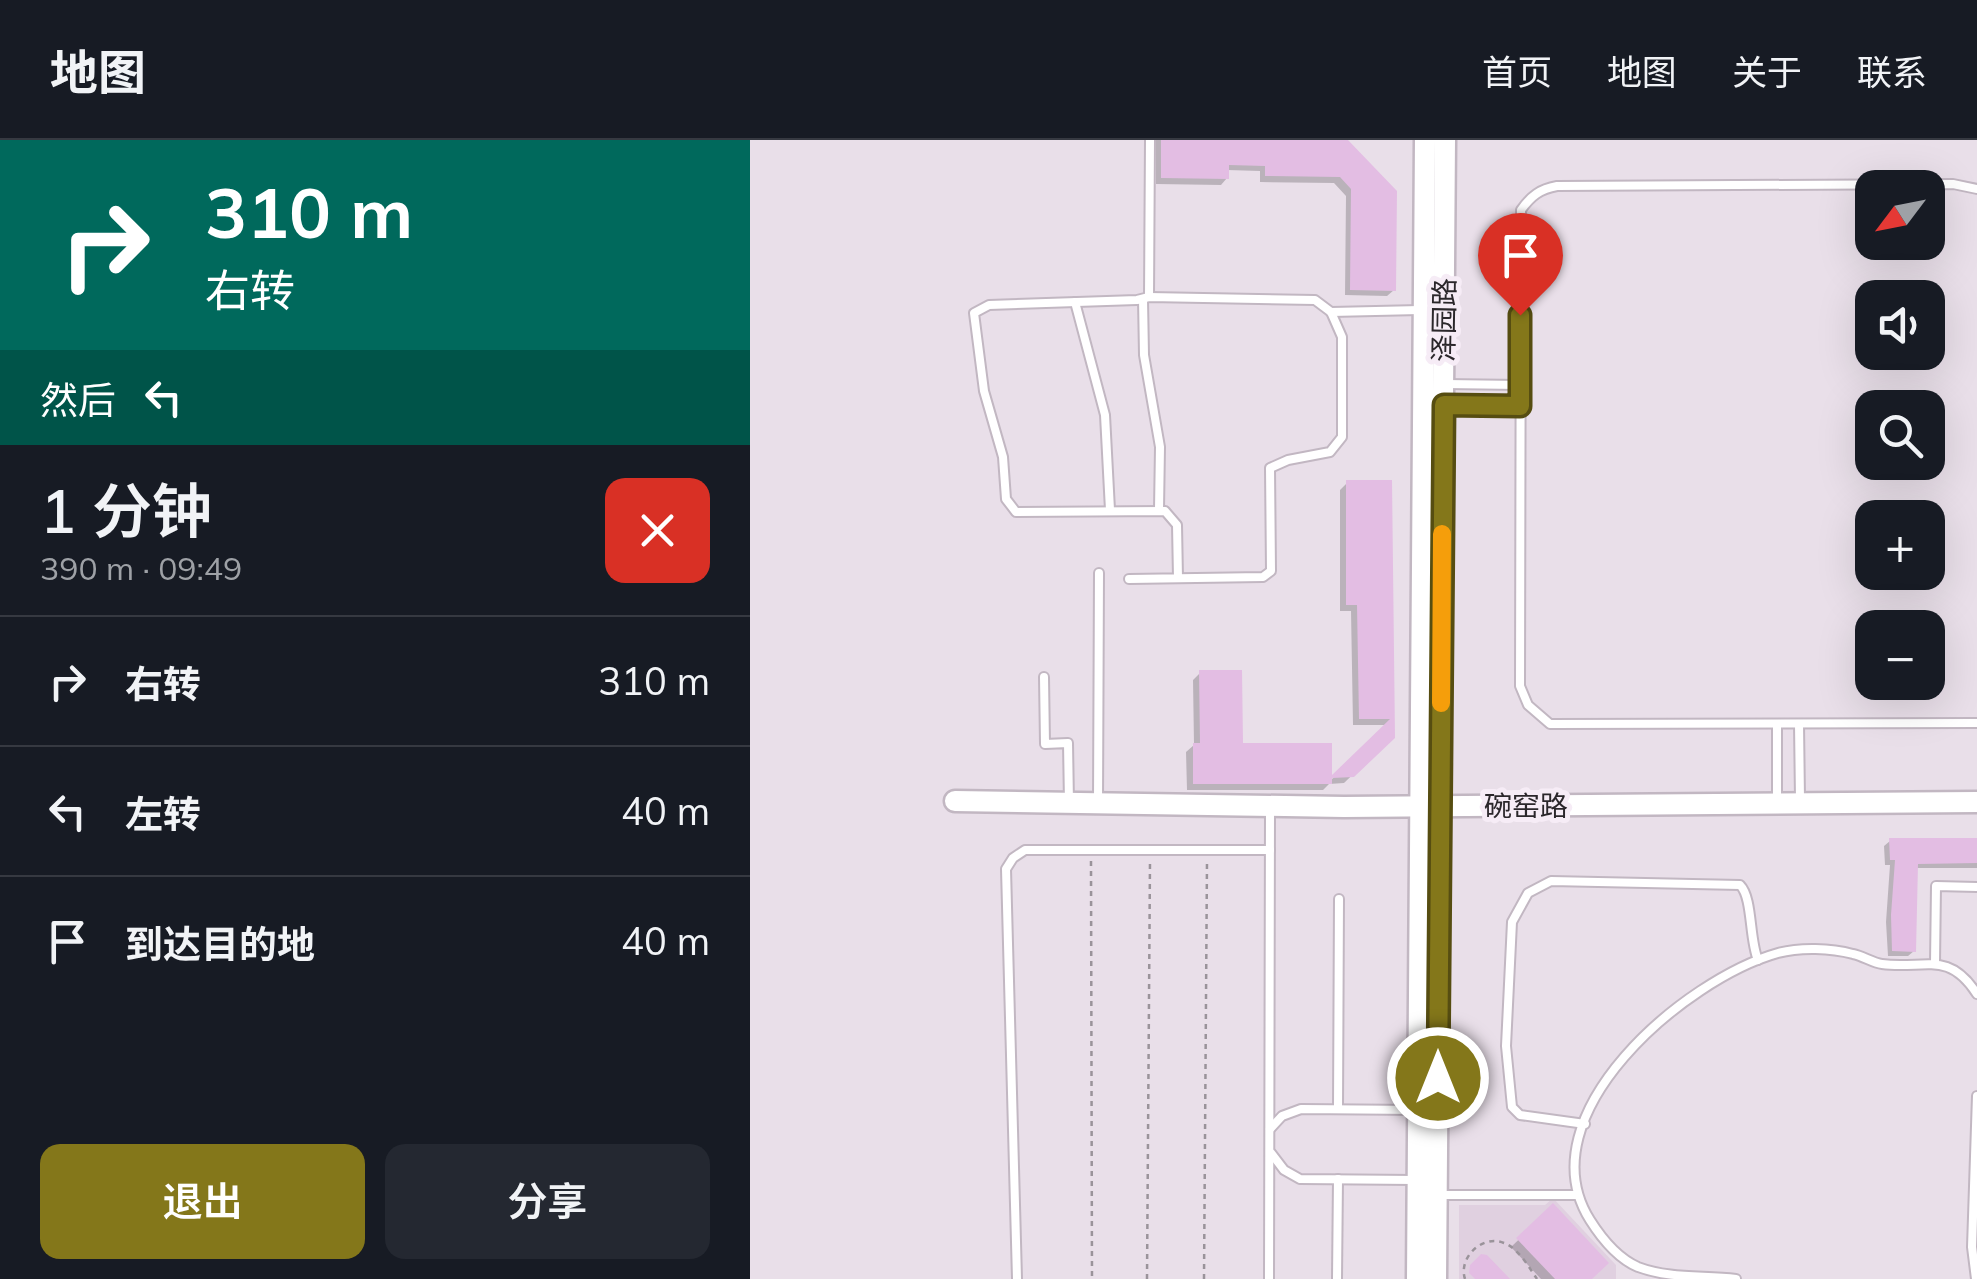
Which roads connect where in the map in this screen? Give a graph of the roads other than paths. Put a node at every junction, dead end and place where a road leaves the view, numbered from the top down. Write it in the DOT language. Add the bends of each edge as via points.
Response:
graph roads {
  1 [pos="1150,140"];
  2 [pos="1407,140"];
  3 [pos="1425,140"];
  4 [pos="1445,140"];
  5 [pos="1462,140"];
  6 [pos="1425,169"];
  7 [pos="1446,178"];
  8 [pos="1977,189"];
  9 [pos="1146,298"];
  10 [pos="1075,302"];
  11 [pos="1424,310"];
  12 [pos="1331,312"];
  13 [pos="1520,386"];
  14 [pos="1444,395"];
  15 [pos="1520,406"];
  16 [pos="1158,509"];
  17 [pos="1110,510"];
  18 [pos="1100,572"];
  19 [pos="1178,578"];
  20 [pos="1129,579"];
  21 [pos="1044,677"];
  22 [pos="1977,723"];
  23 [pos="1777,724"];
  24 [pos="1799,724"];
  25 [pos="956,801"];
  26 [pos="1069,802"];
  27 [pos="1977,802"];
  28 [pos="1098,803"];
  29 [pos="1800,803"];
  30 [pos="1777,804"];
  31 [pos="1270,806"];
  32 [pos="1430,806"];
  33 [pos="1270,850"];
  34 [pos="1977,887"];
  35 [pos="1338,900"];
  36 [pos="1758,960"];
  37 [pos="1935,963"];
  38 [pos="1977,994"];
  39 [pos="1977,1096"];
  40 [pos="1338,1109"];
  41 [pos="1418,1110"];
  42 [pos="1585,1124"];
  43 [pos="1269,1130"];
  44 [pos="1269,1148"];
  45 [pos="1338,1179"];
  46 [pos="1418,1180"];
  47 [pos="1437,1195"];
  48 [pos="1577,1195"];
  49 [pos="1018,1279"];
  50 [pos="1268,1279"];
  51 [pos="1338,1279"];
  52 [pos="1416,1279"];
  53 [pos="1436,1279"];
  54 [pos="1736,1279"];
  55 [pos="1976,1279"];
  1 -- 9 [label="lane"];
  2 -- 6 [label="street"];
  3 -- 6 [label="street, 泽园路"];
  4 -- 7 [label="street, 泽园路"];
  5 -- 7 [label="street"];
  6 -- 11 [label="street, 泽园路"];
  7 -- 14 [label="street, 泽园路"];
  8 -- 13 [label="lane" via="1952,184 1541,190 1520,210"];
  9 -- 10 [label="lane"];
  9 -- 12 [label="lane" via="1315,300"];
  9 -- 16 [label="lane" via="1144,355 1160,447"];
  10 -- 17 [label="lane" via="1106,415"];
  10 -- 17 [label="lane" via="979,309 979,365 1010,507"];
  11 -- 12 [label="lane"];
  11 -- 32 [label="street, 泽园路"];
  12 -- 19 [label="lane" via="1342,337 1342,437 1330,452 1270,468 1271,571 1263,577"];
  13 -- 14 [label="lane"];
  13 -- 15 [label="lane"];
  14 -- 15 [label="lane"];
  14 -- 32 [label="street, 泽园路"];
  15 -- 23 [label="lane" via="1520,686 1534,713 1550,724"];
  16 -- 17 [label="lane"];
  16 -- 19 [label="lane" via="1177,525"];
  18 -- 28 [label="lane"];
  19 -- 20 [label="lane"];
  21 -- 26 [label="lane" via="1045,744 1068,744"];
  22 -- 24 [label="lane"];
  23 -- 24 [label="lane"];
  23 -- 30 [label="lane"];
  24 -- 29 [label="lane"];
  25 -- 26 [label="street, 碗窑路"];
  26 -- 28 [label="street, 碗窑路"];
  27 -- 29 [label="street, 碗窑路"];
  28 -- 31 [label="street, 碗窑路"];
  29 -- 30 [label="street, 碗窑路"];
  30 -- 32 [label="street, 碗窑路"];
  31 -- 32 [label="street, 碗窑路"];
  31 -- 33 [label="lane"];
  32 -- 41 [label="street, 泽园路"];
  32 -- 47 [label="street, 泽园路"];
  33 -- 43 [label="lane"];
  33 -- 49 [label="lane" via="1024,850 1012,858 1006,869"];
  34 -- 37 [label="lane" via="1936,886"];
  35 -- 40 [label="lane"];
  36 -- 37 [label="lane" via="1830,950 1881,964"];
  36 -- 42 [label="lane" via="1659,1022 1618,1061"];
  36 -- 42 [label="lane" via="1747,892 1740,885 1551,880 1528,893 1512,922 1506,1046 1512,1107 1520,1115"];
  37 -- 38 [label="lane" via="1964,977"];
  39 -- 55 [label="lane"];
  40 -- 41 [label="lane"];
  40 -- 43 [label="lane" via="1294,1110"];
  41 -- 46 [label="street, 泽园路"];
  42 -- 48 [label="lane" via="1574,1154"];
  43 -- 44 [label="lane"];
  44 -- 45 [label="lane" via="1292,1176"];
  44 -- 50 [label="lane"];
  45 -- 46 [label="lane"];
  45 -- 51 [label="lane"];
  46 -- 52 [label="street, 泽园路"];
  47 -- 48 [label="lane"];
  47 -- 53 [label="street, 泽园路"];
  48 -- 54 [label="lane" via="1599,1234 1637,1267 1676,1278"];
}
